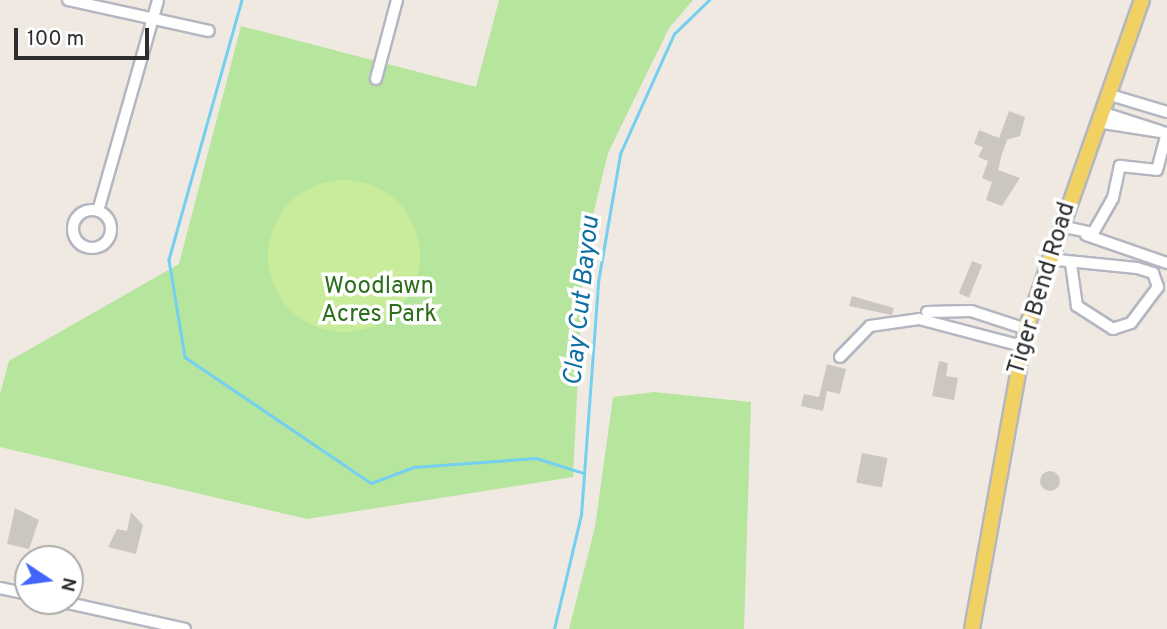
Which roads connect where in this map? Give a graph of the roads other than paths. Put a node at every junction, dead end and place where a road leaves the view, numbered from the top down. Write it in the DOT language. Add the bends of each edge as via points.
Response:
graph roads {
  1 [pos="68,0"];
  2 [pos="158,0"];
  3 [pos="397,0"];
  4 [pos="1142,0"];
  5 [pos="153,19"];
  6 [pos="209,31"];
  7 [pos="376,79"];
  8 [pos="1107,94"];
  9 [pos="1167,112"];
  10 [pos="1099,117"];
  11 [pos="1165,133"];
  12 [pos="98,211"];
  13 [pos="1060,226"];
  14 [pos="1086,235"];
  15 [pos="1048,259"];
  16 [pos="1167,263"];
  17 [pos="1070,264"];
  18 [pos="927,312"];
  19 [pos="1026,329"];
  20 [pos="1022,346"];
  21 [pos="840,357"];
  22 [pos="84,607"];
  23 [pos="180,628"];
  24 [pos="972,629"];
  1 -- 5 [label="street"];
  2 -- 5 [label="street"];
  3 -- 7 [label="street"];
  4 -- 8 [label="main road, Tiger Bend Road"];
  5 -- 6 [label="street"];
  5 -- 12 [label="street"];
  8 -- 9 [label="street"];
  8 -- 10 [label="main road, Tiger Bend Road"];
  10 -- 11 [label="street"];
  10 -- 13 [label="main road, Tiger Bend Road"];
  11 -- 14 [label="street" via="1157,170 1120,166 1111,202"];
  13 -- 14 [label="street"];
  13 -- 15 [label="main road, Tiger Bend Road"];
  14 -- 16 [label="street"];
  15 -- 17 [label="street"];
  15 -- 19 [label="main road, Tiger Bend Road"];
  17 -- 17 [label="street" via="1137,268 1153,273 1158,287 1131,323 1113,329 1077,306"];
  18 -- 19 [label="street" via="971,311"];
  19 -- 20 [label="main road, Tiger Bend Road"];
  20 -- 21 [label="street" via="919,319 870,326"];
  20 -- 24 [label="main road, Tiger Bend Road"];
  22 -- 23 [label="street"];
}
